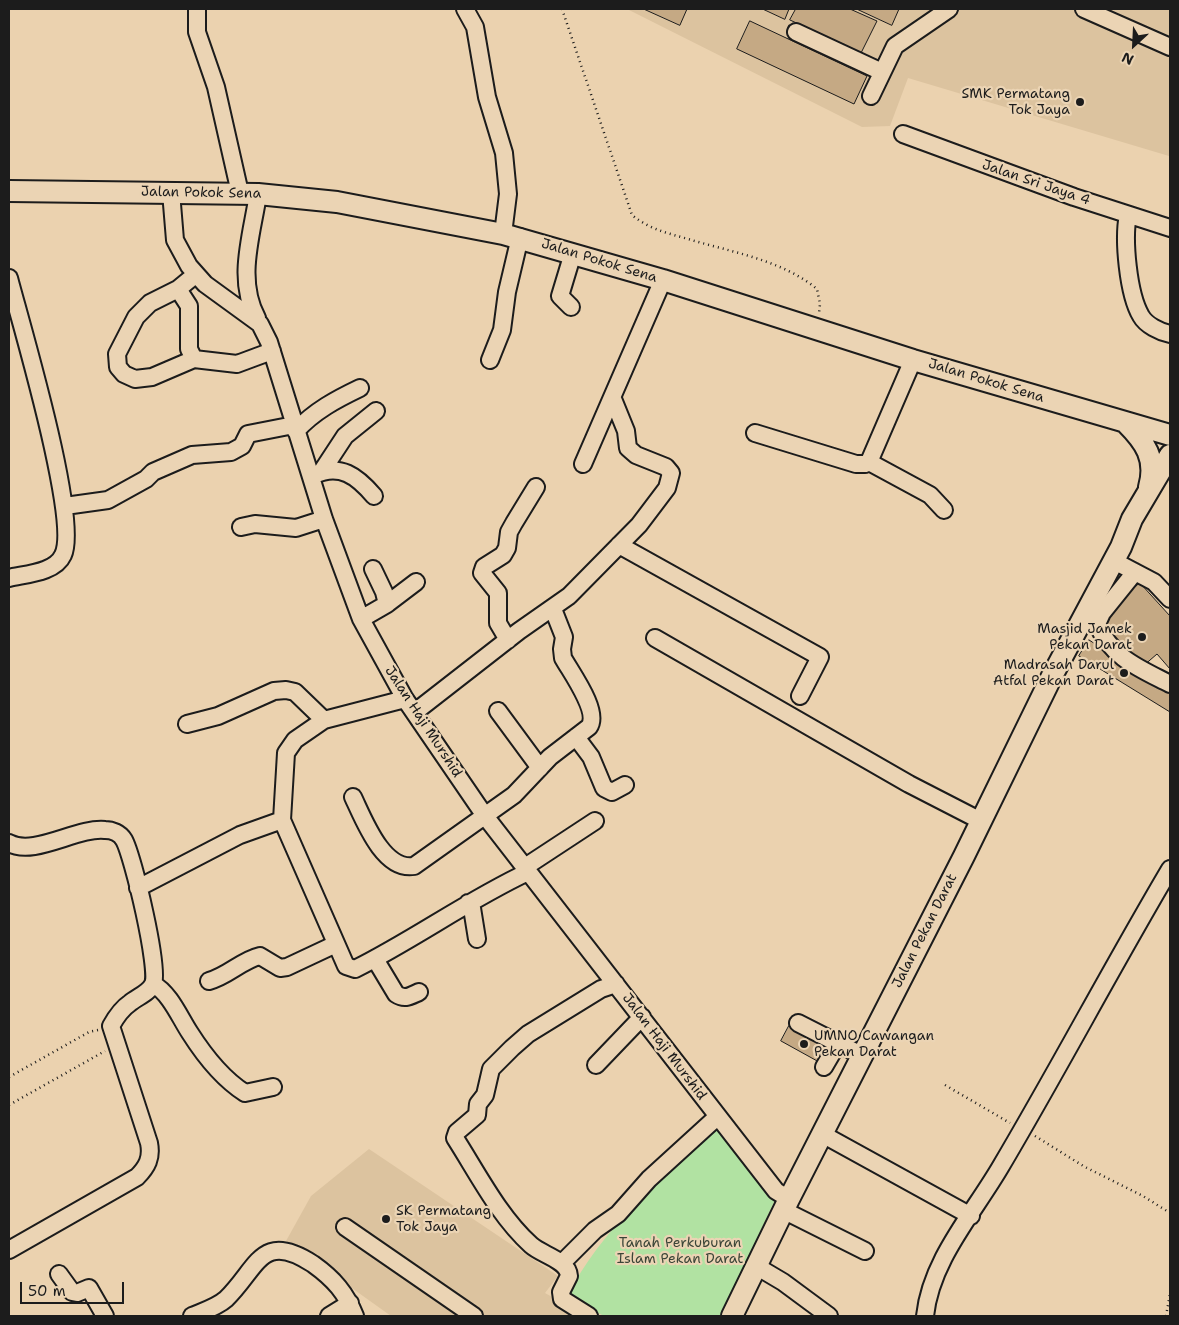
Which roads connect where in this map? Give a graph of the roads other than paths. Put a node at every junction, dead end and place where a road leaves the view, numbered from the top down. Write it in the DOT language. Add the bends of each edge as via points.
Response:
graph roads {
  1 [pos="197,9"];
  2 [pos="465,9"];
  3 [pos="949,9"];
  4 [pos="1084,9"];
  5 [pos="796,32"];
  6 [pos="1170,47"];
  7 [pos="882,72"];
  8 [pos="871,96"];
  9 [pos="903,134"];
  10 [pos="9,191"];
  11 [pos="170,192"];
  12 [pos="249,193"];
  13 [pos="1128,215"];
  14 [pos="1170,228"];
  15 [pos="512,236"];
  16 [pos="573,253"];
  17 [pos="195,275"];
  18 [pos="9,278"];
  19 [pos="663,280"];
  20 [pos="178,288"];
  21 [pos="571,306"];
  22 [pos="260,324"];
  23 [pos="1170,334"];
  24 [pos="272,351"];
  25 [pos="194,359"];
  26 [pos="490,360"];
  27 [pos="913,360"];
  28 [pos="360,388"];
  29 [pos="612,399"];
  30 [pos="376,411"];
  31 [pos="1126,423"];
  32 [pos="295,428"];
  33 [pos="755,433"];
  34 [pos="1170,435"];
  35 [pos="1170,456"];
  36 [pos="869,462"];
  37 [pos="583,464"];
  38 [pos="317,473"];
  39 [pos="1170,479"];
  40 [pos="536,487"];
  41 [pos="374,496"];
  42 [pos="1146,496"];
  43 [pos="65,506"];
  44 [pos="944,510"];
  45 [pos="324,519"];
  46 [pos="241,527"];
  47 [pos="619,545"];
  48 [pos="1117,554"];
  49 [pos="373,569"];
  50 [pos="1134,572"];
  51 [pos="9,578"];
  52 [pos="416,582"];
  53 [pos="1170,598"];
  54 [pos="387,604"];
  55 [pos="553,609"];
  56 [pos="1095,610"];
  57 [pos="361,620"];
  58 [pos="655,638"];
  59 [pos="508,640"];
  60 [pos="1170,684"];
  61 [pos="800,696"];
  62 [pos="405,698"];
  63 [pos="498,711"];
  64 [pos="414,712"];
  65 [pos="324,720"];
  66 [pos="187,724"];
  67 [pos="576,737"];
  68 [pos="540,768"];
  69 [pos="624,785"];
  70 [pos="353,797"];
  71 [pos="485,816"];
  72 [pos="282,820"];
  73 [pos="981,821"];
  74 [pos="595,822"];
  75 [pos="9,843"];
  76 [pos="1170,869"];
  77 [pos="527,870"];
  78 [pos="144,885"];
  79 [pos="468,903"];
  80 [pos="477,939"];
  81 [pos="336,944"];
  82 [pos="375,959"];
  83 [pos="209,981"];
  84 [pos="154,984"];
  85 [pos="616,984"];
  86 [pos="419,992"];
  87 [pos="642,1017"];
  88 [pos="798,1023"];
  89 [pos="838,1043"];
  90 [pos="861,1055"];
  91 [pos="596,1065"];
  92 [pos="824,1067"];
  93 [pos="273,1087"];
  94 [pos="717,1117"];
  95 [pos="822,1134"];
  96 [pos="786,1204"];
  97 [pos="971,1216"];
  98 [pos="345,1227"];
  99 [pos="9,1250"];
  100 [pos="865,1251"];
  101 [pos="562,1263"];
  102 [pos="756,1266"];
  103 [pos="59,1274"];
  104 [pos="353,1309"];
  105 [pos="105,1316"];
  106 [pos="192,1316"];
  107 [pos="329,1316"];
  108 [pos="474,1316"];
  109 [pos="590,1316"];
  110 [pos="732,1316"];
  111 [pos="829,1316"];
  112 [pos="925,1316"];
  1 -- 12 [label="street" via="197,32"];
  2 -- 15 [label="street" via="475,27 487,97 504,153"];
  3 -- 7 [label="street" via="895,46"];
  4 -- 6 [label="street"];
  5 -- 7 [label="street"];
  7 -- 8 [label="street"];
  9 -- 13 [label="street, Jalan Sri Jaya 4"];
  10 -- 11 [label="main road, Jalan Pokok Sena"];
  11 -- 12 [label="main road, Jalan Pokok Sena"];
  11 -- 17 [label="street, Jalan Haji Murshid" via="175,240"];
  12 -- 15 [label="main road, Jalan Pokok Sena" via="337,202"];
  12 -- 22 [label="street" via="245,279 248,302"];
  13 -- 14 [label="street, Jalan Sri Jaya 4"];
  13 -- 23 [label="street" via="1125,243 1135,302 1141,317"];
  15 -- 16 [label="main road, Jalan Pokok Sena"];
  15 -- 26 [label="street" via="502,330"];
  16 -- 19 [label="main road, Jalan Pokok Sena"];
  16 -- 21 [label="street" via="560,296"];
  17 -- 20 [label="street"];
  17 -- 22 [label="street, Jalan Haji Murshid"];
  18 -- 43 [label="street"];
  19 -- 27 [label="main road, Jalan Pokok Sena"];
  19 -- 29 [label="street"];
  20 -- 25 [label="street" via="189,306 189,349"];
  20 -- 25 [label="street" via="150,303 136,318 116,354 118,367 135,379 152,378"];
  22 -- 24 [label="street, Jalan Haji Murshid"];
  24 -- 25 [label="street" via="237,364"];
  24 -- 32 [label="street, Jalan Haji Murshid"];
  27 -- 31 [label="main road, Jalan Pokok Sena"];
  27 -- 36 [label="street"];
  28 -- 32 [label="street" via="333,401"];
  29 -- 37 [label="street"];
  29 -- 47 [label="street" via="626,431 628,448 636,455 666,466 671,473 667,488"];
  30 -- 38 [label="street" via="345,436"];
  31 -- 34 [label="main road, Jalan Pokok Sena"];
  31 -- 42 [label="main road" via="1150,452 1152,465"];
  32 -- 38 [label="street, Jalan Haji Murshid"];
  32 -- 43 [label="street" via="248,434 242,446 231,452 192,455 153,472 146,480 108,500"];
  33 -- 36 [label="street" via="856,464"];
  35 -- 42 [label="main road"];
  36 -- 44 [label="street" via="930,495"];
  38 -- 41 [label="street" via="343,472 358,478"];
  38 -- 45 [label="street, Jalan Haji Murshid"];
  39 -- 48 [label="main road"];
  40 -- 59 [label="street" via="509,532 503,555 484,567 482,573 498,593 498,622"];
  42 -- 48 [label="main road"];
  43 -- 51 [label="street" via="67,536 63,556 55,565"];
  45 -- 46 [label="street" via="296,528 255,524"];
  45 -- 57 [label="street, Jalan Haji Murshid"];
  47 -- 55 [label="street"];
  47 -- 61 [label="street" via="820,657"];
  48 -- 50 [label="street"];
  48 -- 56 [label="main road, Jalan Pekan Darat"];
  49 -- 54 [label="street"];
  50 -- 53 [label="street" via="1154,582"];
  50 -- 56 [label="street"];
  52 -- 54 [label="street"];
  54 -- 57 [label="street"];
  55 -- 59 [label="street"];
  55 -- 67 [label="street" via="564,638 563,658 592,711 592,723"];
  56 -- 60 [label="street" via="1105,642 1122,658"];
  56 -- 73 [label="main road, Jalan Pekan Darat" via="1052,676"];
  57 -- 62 [label="street, Jalan Haji Murshid"];
  58 -- 73 [label="street" via="900,779"];
  59 -- 64 [label="street"];
  62 -- 64 [label="street, Jalan Haji Murshid"];
  62 -- 65 [label="street"];
  63 -- 68 [label="street"];
  64 -- 71 [label="street, Jalan Haji Murshid"];
  65 -- 66 [label="street" via="295,692 286,690 274,691 218,716"];
  65 -- 72 [label="street" via="289,746 284,769"];
  67 -- 68 [label="street"];
  67 -- 69 [label="street" via="591,757 604,788 612,792"];
  68 -- 71 [label="street" via="514,795"];
  70 -- 71 [label="street" via="379,847 390,859 407,867 422,861"];
  71 -- 77 [label="street, Jalan Haji Murshid"];
  72 -- 78 [label="street" via="240,835"];
  72 -- 81 [label="street"];
  73 -- 90 [label="main road, Jalan Pekan Darat"];
  74 -- 77 [label="street"];
  75 -- 78 [label="street" via="26,847 100,830 115,832 123,840"];
  76 -- 97 [label="street" via="1016,1127"];
  77 -- 79 [label="street"];
  77 -- 85 [label="street, Jalan Haji Murshid"];
  78 -- 84 [label="street"];
  79 -- 80 [label="street" via="472,908"];
  79 -- 82 [label="street"];
  81 -- 82 [label="street" via="348,968 356,969"];
  81 -- 83 [label="street" via="287,967 280,968 260,956 253,958 228,974"];
  82 -- 86 [label="street" via="401,998"];
  84 -- 93 [label="street" via="166,995 215,1066 237,1088 245,1093"];
  84 -- 99 [label="street" via="128,1004 111,1026 149,1143 148,1164 137,1177"];
  85 -- 87 [label="street, Jalan Haji Murshid"];
  85 -- 101 [label="street" via="593,994 528,1034 512,1048 491,1069 477,1115 457,1132 455,1138 505,1216 532,1246"];
  87 -- 91 [label="street"];
  87 -- 94 [label="street, Jalan Haji Murshid"];
  88 -- 89 [label="street"];
  89 -- 90 [label="street"];
  89 -- 92 [label="street"];
  90 -- 95 [label="main road, Jalan Pekan Darat"];
  94 -- 96 [label="street, Jalan Haji Murshid"];
  94 -- 101 [label="street" via="649,1179 618,1214 595,1230"];
  95 -- 96 [label="main road, Jalan Pekan Darat"];
  95 -- 97 [label="street"];
  96 -- 100 [label="street, Jalan Haji Murshid"];
  96 -- 102 [label="main road, Jalan Pekan Darat"];
  97 -- 112 [label="street" via="944,1255 932,1280"];
  98 -- 108 [label="street"];
  101 -- 109 [label="street" via="569,1271 561,1292 562,1299"];
  102 -- 110 [label="main road, Jalan Pekan Darat"];
  102 -- 111 [label="street"];
  103 -- 105 [label="street" via="72,1292 88,1288"];
  104 -- 106 [label="street" via="338,1284 328,1276 294,1254 277,1250 259,1259 225,1300"];
  104 -- 107 [label="street"];
}
